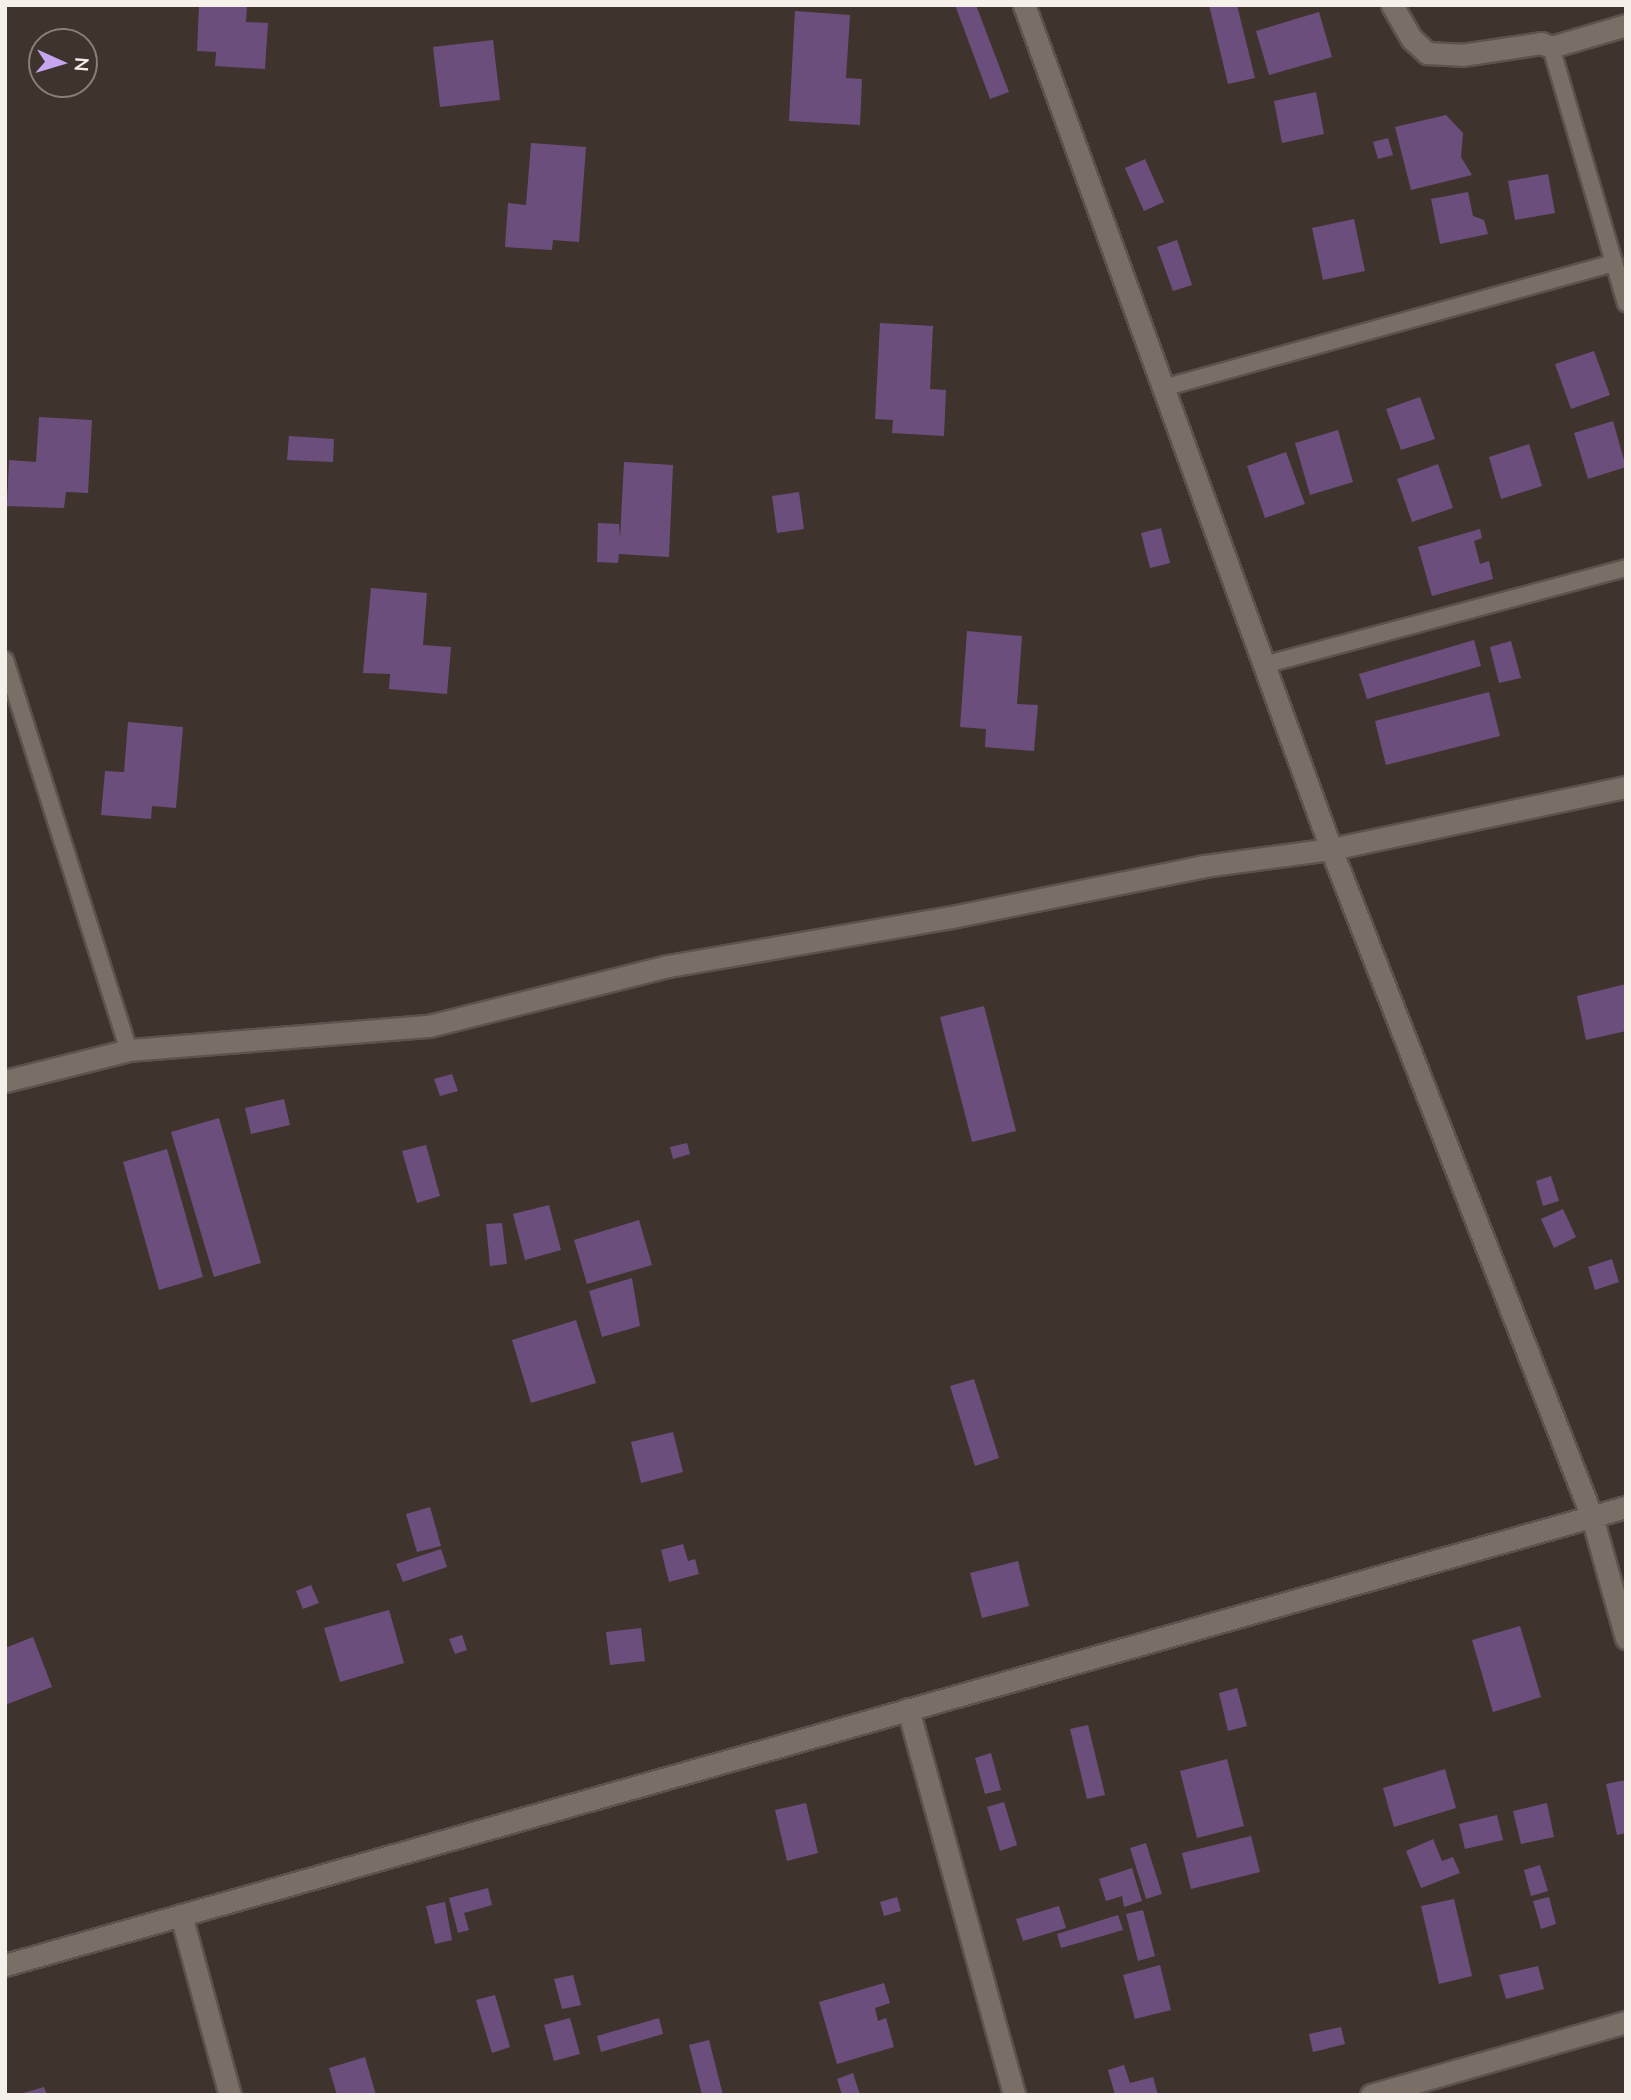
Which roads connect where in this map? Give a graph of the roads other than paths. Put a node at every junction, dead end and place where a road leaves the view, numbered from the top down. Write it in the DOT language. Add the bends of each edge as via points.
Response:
graph roads {
  1 [pos="1024,5"];
  2 [pos="1392,5"];
  3 [pos="1626,25"];
  4 [pos="1551,47"];
  5 [pos="1614,263"];
  6 [pos="1626,303"];
  7 [pos="1163,388"];
  8 [pos="1626,568"];
  9 [pos="5,660"];
  10 [pos="1264,665"];
  11 [pos="1626,787"];
  12 [pos="1331,849"];
  13 [pos="129,1050"];
  14 [pos="5,1081"];
  15 [pos="1626,1507"];
  16 [pos="1592,1517"];
  17 [pos="1626,1638"];
  18 [pos="908,1709"];
  19 [pos="181,1915"];
  20 [pos="5,1965"];
  21 [pos="1626,2022"];
  22 [pos="230,2095"];
  23 [pos="1014,2095"];
  24 [pos="1371,2095"];
  1 -- 7 [label="street"];
  2 -- 4 [label="street" via="1412,39 1427,53 1462,55 1541,43"];
  3 -- 4 [label="street"];
  4 -- 5 [label="lane"];
  5 -- 6 [label="lane"];
  5 -- 7 [label="lane"];
  7 -- 10 [label="street"];
  8 -- 10 [label="lane"];
  9 -- 13 [label="lane"];
  10 -- 12 [label="street"];
  11 -- 12 [label="street"];
  12 -- 13 [label="street" via="1204,866 952,917 668,966 429,1026"];
  12 -- 16 [label="street"];
  13 -- 14 [label="street"];
  15 -- 16 [label="street"];
  16 -- 17 [label="street"];
  16 -- 18 [label="street"];
  18 -- 19 [label="street"];
  18 -- 23 [label="street"];
  19 -- 20 [label="street"];
  19 -- 22 [label="street"];
  21 -- 24 [label="street"];
}
